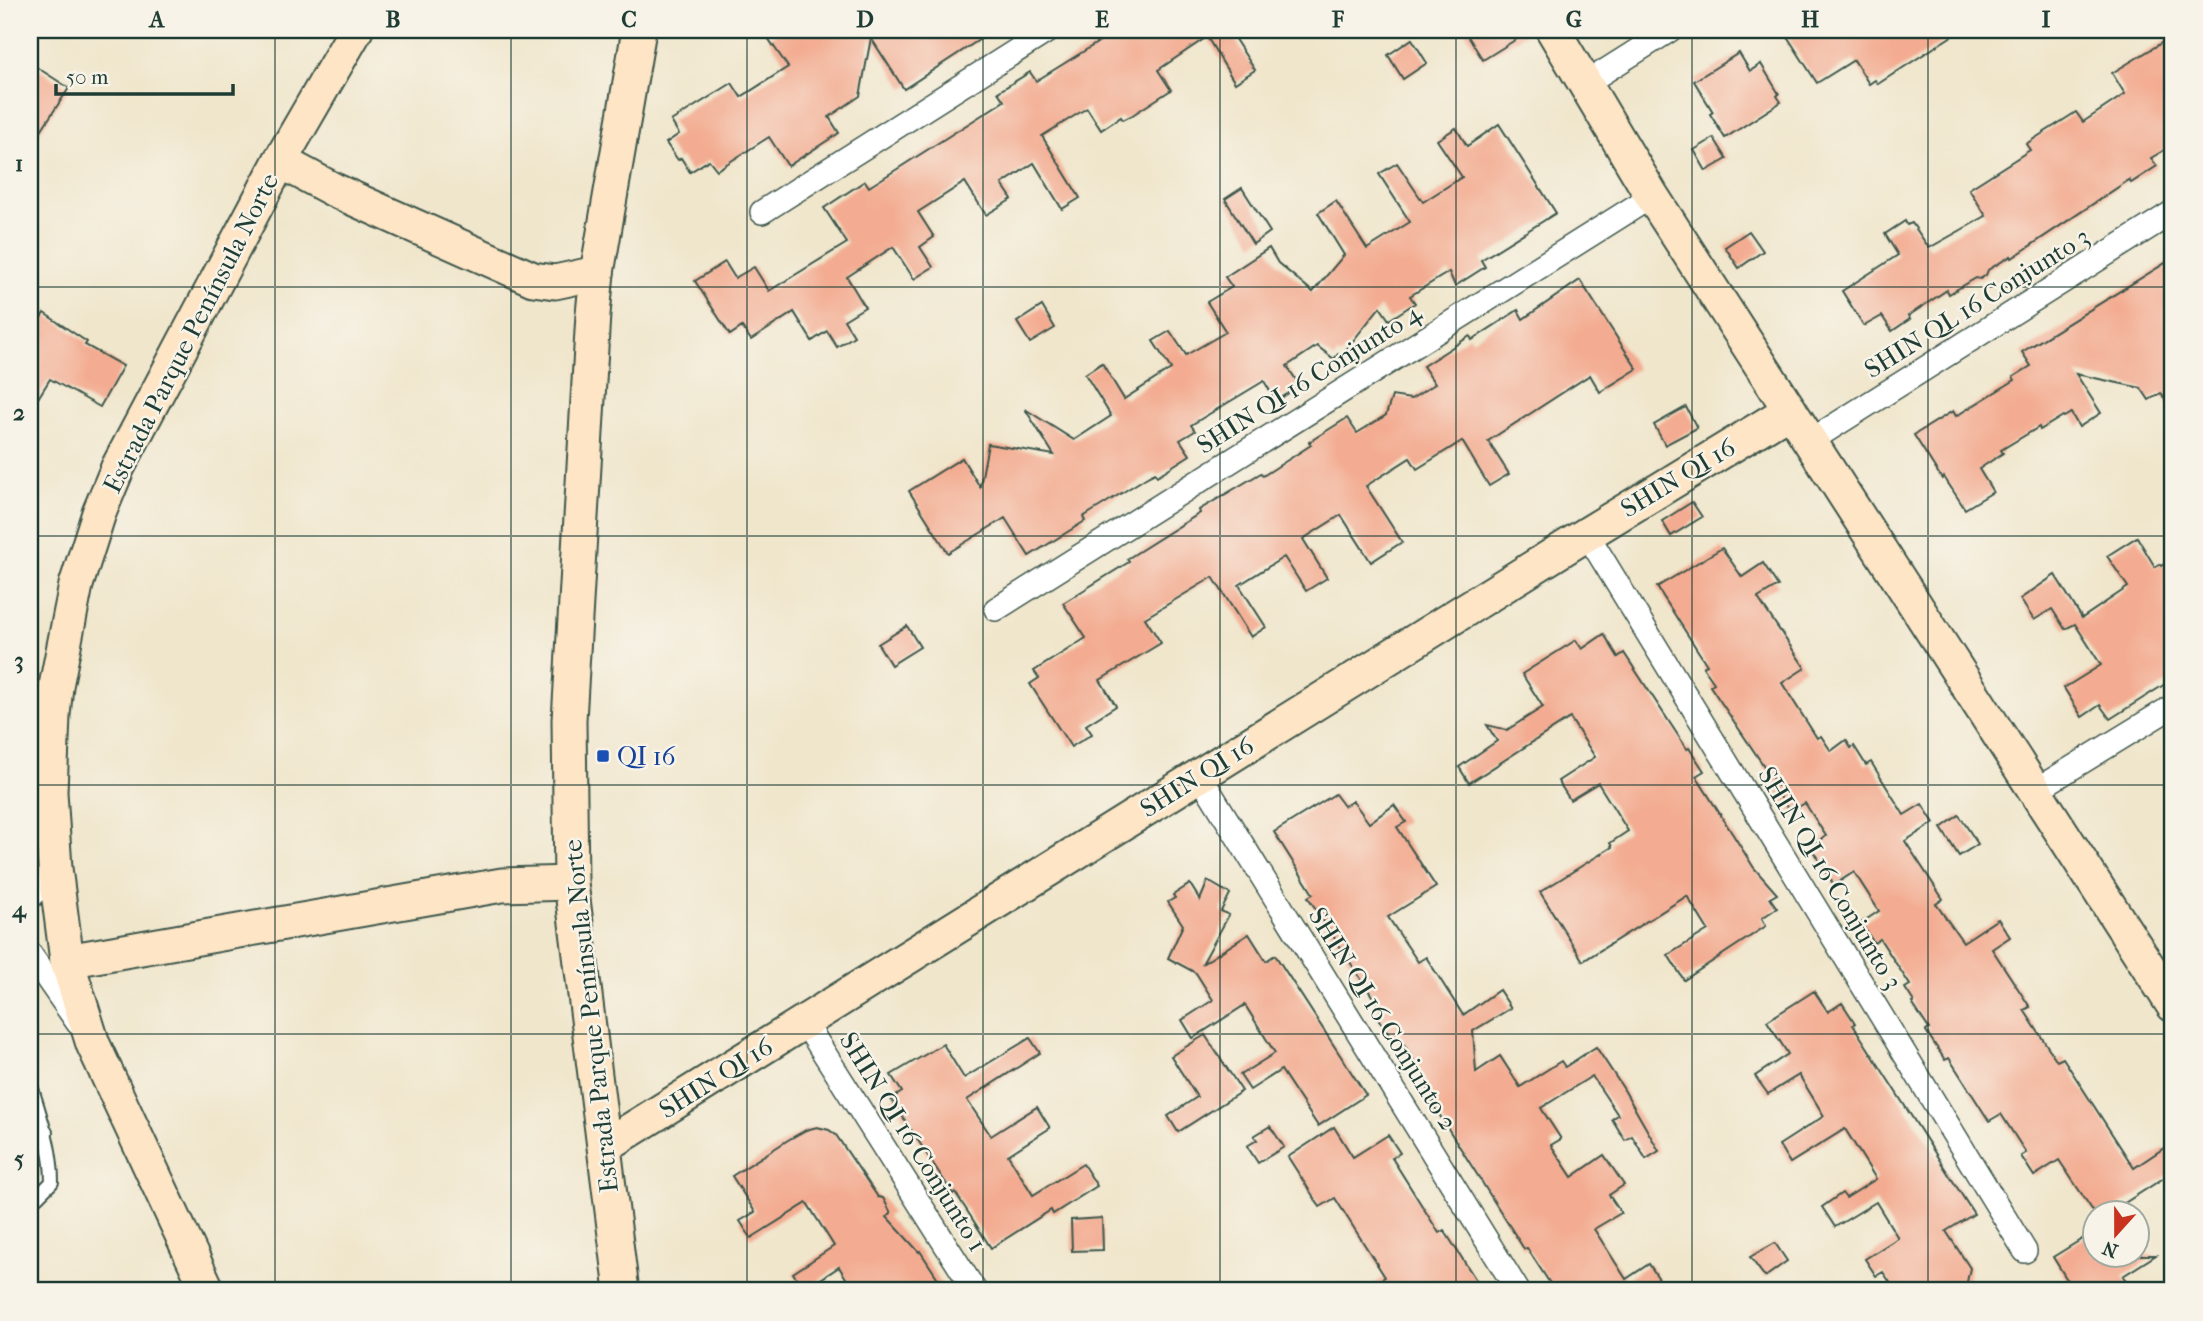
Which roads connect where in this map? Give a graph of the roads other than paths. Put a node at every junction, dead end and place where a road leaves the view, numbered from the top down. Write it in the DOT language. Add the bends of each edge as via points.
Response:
graph roads {
  1 [pos="356,30"];
  2 [pos="639,30"];
  3 [pos="1049,30"];
  4 [pos="1553,30"];
  5 [pos="1670,30"];
  6 [pos="1586,83"];
  7 [pos="280,161"];
  8 [pos="1652,196"];
  9 [pos="762,212"];
  10 [pos="2173,212"];
  11 [pos="597,273"];
  12 [pos="1790,410"];
  13 [pos="1810,441"];
  14 [pos="1587,534"];
  15 [pos="996,609"];
  16 [pos="2173,706"];
  17 [pos="1200,776"];
  18 [pos="2036,790"];
  19 [pos="54,868"];
  20 [pos="571,883"];
  21 [pos="30,898"];
  22 [pos="30,954"];
  23 [pos="67,961"];
  24 [pos="2173,1005"];
  25 [pos="805,1023"];
  26 [pos="93,1044"];
  27 [pos="30,1082"];
  28 [pos="46,1132"];
  29 [pos="30,1136"];
  30 [pos="604,1146"];
  31 [pos="30,1199"];
  32 [pos="2025,1251"];
  33 [pos="208,1291"];
  34 [pos="622,1291"];
  35 [pos="975,1291"];
  36 [pos="1518,1291"];
  1 -- 7 [label="main road, Estrada Parque Península Norte"];
  2 -- 11 [label="main road, Estrada Parque Península Norte"];
  3 -- 9 [label="street"];
  4 -- 6 [label="main road"];
  5 -- 6 [label="street"];
  6 -- 8 [label="main road"];
  7 -- 11 [label="main road" via="533,279 555,282"];
  7 -- 19 [label="main road, Estrada Parque Península Norte" via="131,440 99,513 76,585 53,715 50,792"];
  8 -- 12 [label="main road"];
  8 -- 15 [label="street, SHIN QI 16 Conjunto 4"];
  10 -- 13 [label="street, SHIN QL 16 Conjunto 3"];
  11 -- 20 [label="main road, Estrada Parque Península Norte" via="569,720"];
  12 -- 13 [label="main road"];
  12 -- 14 [label="main road, SHIN QI 16"];
  13 -- 18 [label="main road"];
  14 -- 17 [label="main road, SHIN QI 16"];
  14 -- 32 [label="street, SHIN QI 16 Conjunto 3"];
  16 -- 18 [label="street"];
  17 -- 25 [label="main road, SHIN QI 16"];
  17 -- 36 [label="street, SHIN QI 16 Conjunto 2"];
  18 -- 24 [label="main road"];
  19 -- 21 [label="street"];
  19 -- 23 [label="main road, Estrada Parque Península Norte"];
  20 -- 23 [label="main road" via="502,885"];
  20 -- 30 [label="main road, Estrada Parque Península Norte"];
  22 -- 26 [label="street"];
  23 -- 26 [label="main road, Estrada Parque Península Norte"];
  25 -- 30 [label="main road, SHIN QI 16"];
  25 -- 35 [label="street, SHIN QI 16 Conjunto 1"];
  26 -- 33 [label="main road, Estrada Parque Península Norte"];
  27 -- 28 [label="lane"];
  28 -- 29 [label="lane"];
  28 -- 31 [label="lane" via="52,1182"];
  30 -- 34 [label="main road, Estrada Parque Península Norte"];
}
